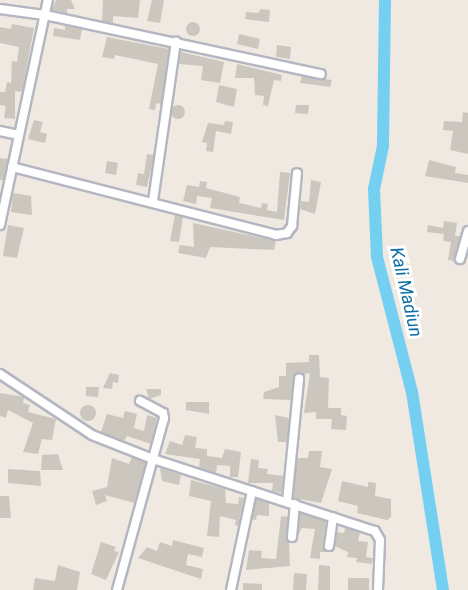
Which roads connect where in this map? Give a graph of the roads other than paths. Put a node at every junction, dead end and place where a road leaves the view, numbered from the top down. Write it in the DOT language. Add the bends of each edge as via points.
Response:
graph roads {
  1 [pos="48,0"];
  2 [pos="0,9"];
  3 [pos="45,15"];
  4 [pos="176,42"];
  5 [pos="321,74"];
  6 [pos="0,131"];
  7 [pos="19,135"];
  8 [pos="12,167"];
  9 [pos="297,173"];
  10 [pos="153,201"];
  11 [pos="0,225"];
  12 [pos="468,231"];
  13 [pos="460,259"];
  14 [pos="0,374"];
  15 [pos="299,380"];
  16 [pos="140,401"];
  17 [pos="153,459"];
  18 [pos="252,491"];
  19 [pos="291,503"];
  20 [pos="333,517"];
  21 [pos="292,537"];
  22 [pos="329,546"];
  23 [pos="117,590"];
  24 [pos="231,590"];
  25 [pos="378,590"];
  1 -- 3 [label="street"];
  2 -- 3 [label="street"];
  3 -- 4 [label="street"];
  3 -- 7 [label="street"];
  4 -- 5 [label="street"];
  4 -- 10 [label="street"];
  6 -- 7 [label="street"];
  7 -- 8 [label="street"];
  8 -- 10 [label="street"];
  8 -- 11 [label="street"];
  9 -- 10 [label="street" via="292,226 282,235 188,214"];
  12 -- 13 [label="street"];
  14 -- 17 [label="street" via="75,426"];
  15 -- 19 [label="street"];
  16 -- 17 [label="street" via="164,415"];
  17 -- 18 [label="street"];
  17 -- 23 [label="street"];
  18 -- 19 [label="street"];
  18 -- 24 [label="street"];
  19 -- 20 [label="street"];
  19 -- 21 [label="street"];
  20 -- 22 [label="street"];
  20 -- 25 [label="street" via="379,535"];
}
